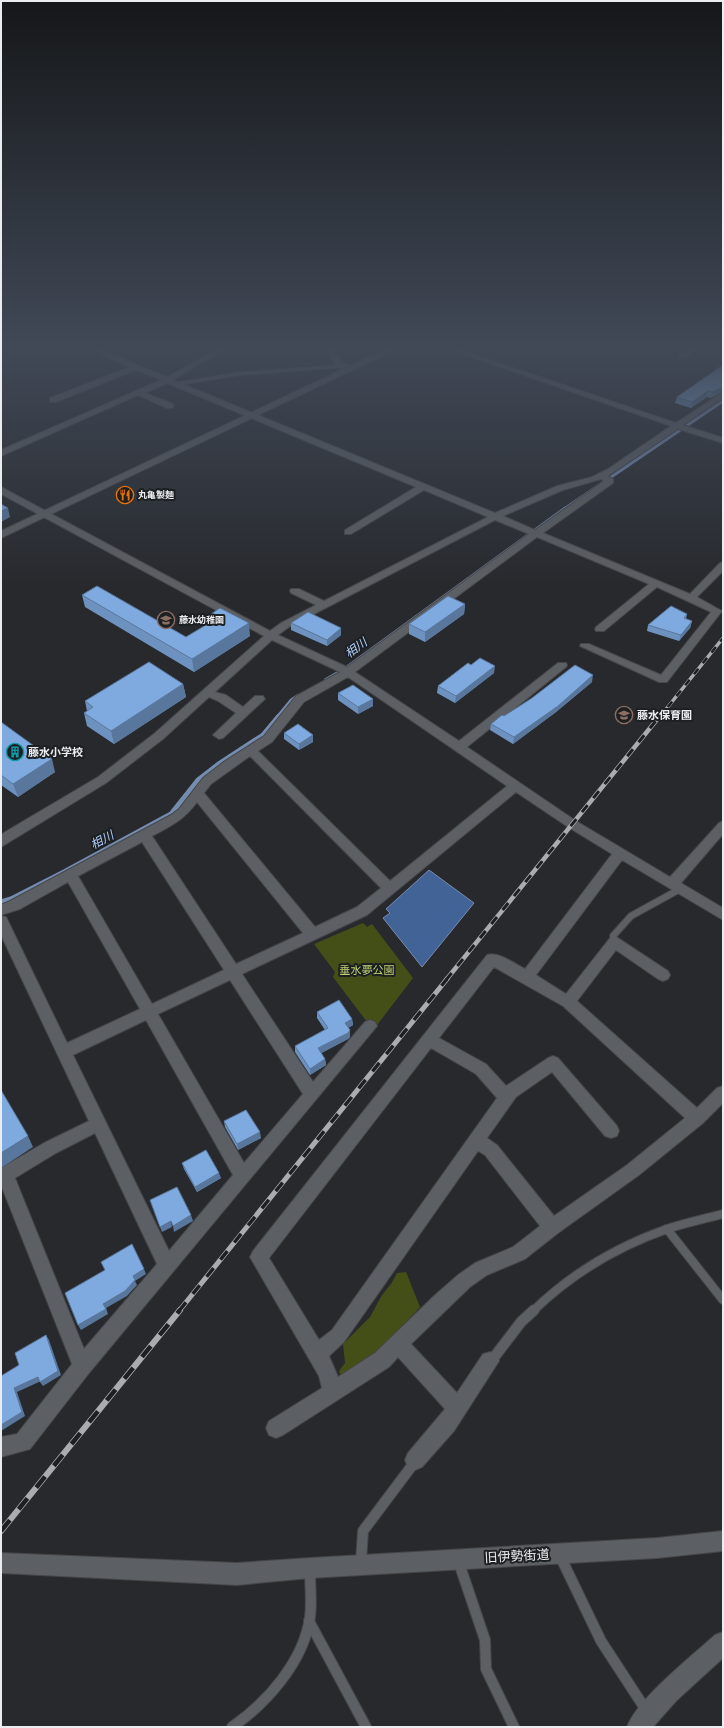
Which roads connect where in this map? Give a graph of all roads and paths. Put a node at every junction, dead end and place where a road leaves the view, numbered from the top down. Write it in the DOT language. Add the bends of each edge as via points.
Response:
graph roads {
  1 [pos="66,425"];
  2 [pos="234,425"];
  3 [pos="273,425"];
  4 [pos="671,425"];
  5 [pos="681,425"];
  6 [pos="678,427"];
  7 [pos="721,439"];
  8 [pos="1,453"];
  9 [pos="605,478"];
  10 [pos="422,487"];
  11 [pos="1,490"];
  12 [pos="45,514"];
  13 [pos="494,517"];
  14 [pos="348,532"];
  15 [pos="532,533"];
  16 [pos="1,535"];
  17 [pos="723,565"];
  18 [pos="655,584"];
  19 [pos="295,591"];
  20 [pos="691,598"];
  21 [pos="324,605"];
  22 [pos="600,629"];
  23 [pos="271,635"];
  24 [pos="585,646"];
  25 [pos="562,665"];
  26 [pos="344,670"];
  27 [pos="206,693"];
  28 [pos="259,699"];
  29 [pos="244,713"];
  30 [pos="219,735"];
  31 [pos="458,748"];
  32 [pos="251,750"];
  33 [pos="515,786"];
  34 [pos="197,793"];
  35 [pos="723,826"];
  36 [pos="144,834"];
  37 [pos="4,835"];
  38 [pos="621,852"];
  39 [pos="71,875"];
  40 [pos="676,887"];
  41 [pos="390,889"];
  42 [pos="1,910"];
  43 [pos="723,915"];
  44 [pos="1,921"];
  45 [pos="312,934"];
  46 [pos="615,942"];
  47 [pos="233,972"];
  48 [pos="663,975"];
  49 [pos="527,977"];
  50 [pos="568,1002"];
  51 [pos="148,1012"];
  52 [pos="370,1026"];
  53 [pos="430,1040"];
  54 [pos="64,1052"];
  55 [pos="723,1093"];
  56 [pos="312,1095"];
  57 [pos="506,1097"];
  58 [pos="696,1117"];
  59 [pos="98,1124"];
  60 [pos="611,1131"];
  61 [pos="476,1140"];
  62 [pos="3,1175"];
  63 [pos="242,1175"];
  64 [pos="723,1214"];
  65 [pos="552,1227"];
  66 [pos="667,1229"];
  67 [pos="167,1266"];
  68 [pos="723,1300"];
  69 [pos="398,1344"];
  70 [pos="316,1355"];
  71 [pos="490,1361"];
  72 [pos="82,1366"];
  73 [pos="332,1391"];
  74 [pos="458,1409"];
  75 [pos="276,1428"];
  76 [pos="1,1447"];
  77 [pos="415,1460"];
  78 [pos="723,1541"];
  79 [pos="559,1554"];
  80 [pos="458,1560"];
  81 [pos="1,1563"];
  82 [pos="361,1566"];
  83 [pos="310,1568"];
  84 [pos="309,1621"];
  85 [pos="723,1643"];
  86 [pos="644,1721"];
  87 [pos="232,1727"];
  88 [pos="366,1727"];
  89 [pos="514,1727"];
  1 -- 8 [label="street"];
  2 -- 12 [label="street"];
  3 -- 10 [label="street"];
  4 -- 6 [label="street"];
  5 -- 6 [label="street"];
  6 -- 7 [label="street"];
  6 -- 9 [label="street"];
  9 -- 13 [label="street" via="560,488"];
  9 -- 15 [label="street"];
  10 -- 13 [label="street"];
  10 -- 14 [label="street"];
  11 -- 12 [label="street"];
  12 -- 16 [label="street"];
  12 -- 23 [label="street"];
  13 -- 15 [label="street"];
  13 -- 21 [label="street"];
  15 -- 18 [label="street"];
  15 -- 26 [label="street"];
  17 -- 20 [label="street"];
  18 -- 20 [label="street"];
  18 -- 22 [label="street"];
  19 -- 21 [label="street"];
  20 -- 24 [label="street" via="717,611 663,680"];
  21 -- 23 [label="street"];
  23 -- 26 [label="street"];
  23 -- 27 [label="street"];
  25 -- 31 [label="street"];
  26 -- 31 [label="street" via="412,712"];
  26 -- 32 [label="street" via="300,699 268,739"];
  27 -- 29 [label="street" via="222,698"];
  27 -- 37 [label="street" via="159,736 102,780"];
  28 -- 29 [label="street"];
  29 -- 30 [label="street"];
  31 -- 33 [label="street"];
  32 -- 34 [label="street" via="215,774"];
  32 -- 41 [label="street"];
  33 -- 38 [label="street" via="572,824"];
  33 -- 41 [label="street"];
  34 -- 36 [label="street" via="183,812"];
  34 -- 45 [label="street"];
  35 -- 40 [label="street"];
  36 -- 39 [label="street"];
  36 -- 47 [label="street"];
  38 -- 40 [label="street"];
  38 -- 49 [label="street"];
  39 -- 42 [label="street"];
  39 -- 51 [label="street"];
  40 -- 43 [label="street"];
  40 -- 46 [label="lane" via="631,916 613,936"];
  41 -- 45 [label="street" via="362,911"];
  44 -- 54 [label="street"];
  45 -- 47 [label="street"];
  46 -- 48 [label="street"];
  46 -- 50 [label="street"];
  47 -- 51 [label="street"];
  47 -- 56 [label="street"];
  49 -- 50 [label="street"];
  49 -- 53 [label="street" via="492,959"];
  50 -- 58 [label="street"];
  51 -- 54 [label="street"];
  51 -- 63 [label="street"];
  52 -- 56 [label="street"];
  53 -- 57 [label="street" via="481,1069"];
  53 -- 70 [label="street" via="259,1257"];
  54 -- 59 [label="street"];
  55 -- 58 [label="street"];
  56 -- 63 [label="street" via="261,1157"];
  57 -- 60 [label="street" via="553,1063"];
  57 -- 61 [label="street"];
  58 -- 65 [label="street" via="633,1170"];
  59 -- 62 [label="street"];
  59 -- 67 [label="street"];
  61 -- 65 [label="street" via="491,1150"];
  61 -- 70 [label="street" via="338,1336"];
  62 -- 72 [label="street"];
  63 -- 67 [label="street"];
  64 -- 66 [label="lane"];
  65 -- 69 [label="street" via="519,1253 481,1269 464,1281"];
  66 -- 68 [label="lane"];
  66 -- 71 [label="lane" via="609,1254 561,1286 521,1322"];
  67 -- 72 [label="street"];
  69 -- 73 [label="street" via="382,1360"];
  69 -- 74 [label="street"];
  70 -- 73 [label="street" via="328,1373"];
  71 -- 74 [label="street"];
  72 -- 76 [label="street" via="23,1442"];
  73 -- 75 [label="street"];
  74 -- 77 [label="street" via="448,1424"];
  77 -- 82 [label="lane" via="414,1465 362,1532"];
  78 -- 79 [label="street, 旧伊勢街道"];
  79 -- 80 [label="street, 旧伊勢街道"];
  79 -- 86 [label="lane" via="601,1641"];
  80 -- 82 [label="street, 旧伊勢街道"];
  80 -- 89 [label="lane" via="485,1640 486,1669"];
  81 -- 83 [label="street, 旧伊勢街道" via="237,1574"];
  82 -- 83 [label="street, 旧伊勢街道"];
  83 -- 84 [label="lane"];
  84 -- 87 [label="lane" via="304,1637 281,1679 248,1716"];
  84 -- 88 [label="lane"];
  85 -- 86 [label="street" via="668,1693"];
}
